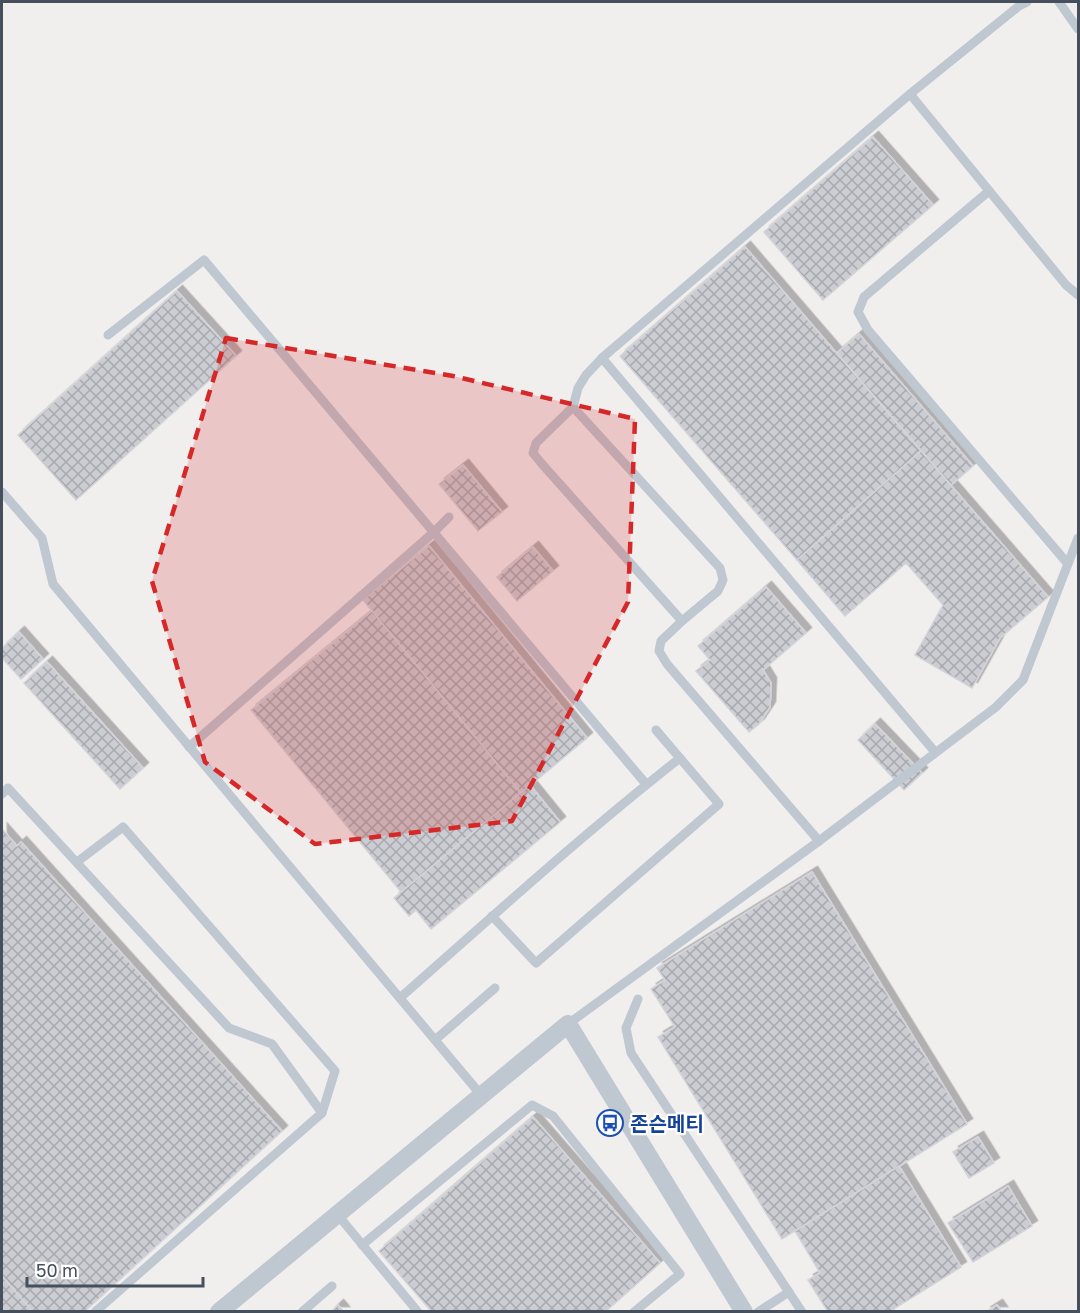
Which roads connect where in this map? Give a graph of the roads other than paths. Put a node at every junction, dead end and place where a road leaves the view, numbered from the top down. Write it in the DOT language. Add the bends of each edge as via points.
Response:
graph roads {
  1 [pos="1027,2"];
  2 [pos="1059,2"];
  3 [pos="1078,29"];
  4 [pos="910,94"];
  5 [pos="989,191"];
  6 [pos="1078,295"];
  7 [pos="108,335"];
  8 [pos="602,358"];
  9 [pos="573,408"];
  10 [pos="2,492"];
  11 [pos="449,517"];
  12 [pos="434,532"];
  13 [pos="1078,538"];
  14 [pos="1068,564"];
  15 [pos="682,621"];
  16 [pos="656,730"];
  17 [pos="189,747"];
  18 [pos="935,752"];
  19 [pos="680,758"];
  20 [pos="646,784"];
  21 [pos="2,794"];
  22 [pos="819,841"];
  23 [pos="77,862"];
  24 [pos="492,916"];
  25 [pos="495,988"];
  26 [pos="400,998"];
  27 [pos="638,999"];
  28 [pos="568,1024"];
  29 [pos="435,1040"];
  30 [pos="481,1095"];
  31 [pos="322,1113"];
  32 [pos="337,1214"];
  33 [pos="362,1245"];
  34 [pos="333,1286"];
  35 [pos="789,1292"];
  36 [pos="95,1311"];
  37 [pos="219,1311"];
  38 [pos="302,1311"];
  39 [pos="418,1311"];
  40 [pos="634,1311"];
  41 [pos="744,1311"];
  42 [pos="758,1311"];
  43 [pos="802,1311"];
  1 -- 4 [label="lane"];
  2 -- 3 [label="lane"];
  4 -- 5 [label="lane"];
  4 -- 8 [label="lane"];
  5 -- 6 [label="lane"];
  5 -- 14 [label="lane" via="864,297 858,312 868,330"];
  7 -- 12 [label="lane" via="204,260"];
  8 -- 9 [label="lane" via="578,388"];
  8 -- 18 [label="lane"];
  9 -- 15 [label="lane" via="536,443 533,453"];
  9 -- 15 [label="lane" via="720,568 723,580 718,591"];
  10 -- 17 [label="lane" via="42,538 53,584"];
  11 -- 12 [label="lane"];
  12 -- 17 [label="lane"];
  12 -- 20 [label="lane"];
  13 -- 14 [label="lane"];
  14 -- 18 [label="lane" via="1023,680 996,707"];
  15 -- 22 [label="lane" via="661,640 659,651 667,664"];
  16 -- 19 [label="lane"];
  17 -- 26 [label="lane"];
  18 -- 22 [label="lane"];
  19 -- 20 [label="lane"];
  19 -- 24 [label="lane" via="719,804 536,963"];
  20 -- 24 [label="lane"];
  21 -- 23 [label="lane" via="8,788"];
  22 -- 28 [label="lane"];
  23 -- 31 [label="lane" via="229,1028 272,1044"];
  23 -- 31 [label="lane" via="123,827 335,1071"];
  24 -- 26 [label="lane"];
  25 -- 29 [label="lane"];
  26 -- 29 [label="lane"];
  27 -- 35 [label="lane" via="626,1028 631,1053"];
  28 -- 30 [label="street"];
  28 -- 41 [label="street"];
  29 -- 30 [label="lane"];
  30 -- 32 [label="street"];
  31 -- 36 [label="lane"];
  32 -- 33 [label="lane"];
  32 -- 37 [label="street"];
  33 -- 39 [label="lane"];
  33 -- 40 [label="lane" via="532,1105 553,1116 680,1274"];
  34 -- 38 [label="lane"];
  35 -- 42 [label="lane"];
  35 -- 43 [label="lane"];
}
